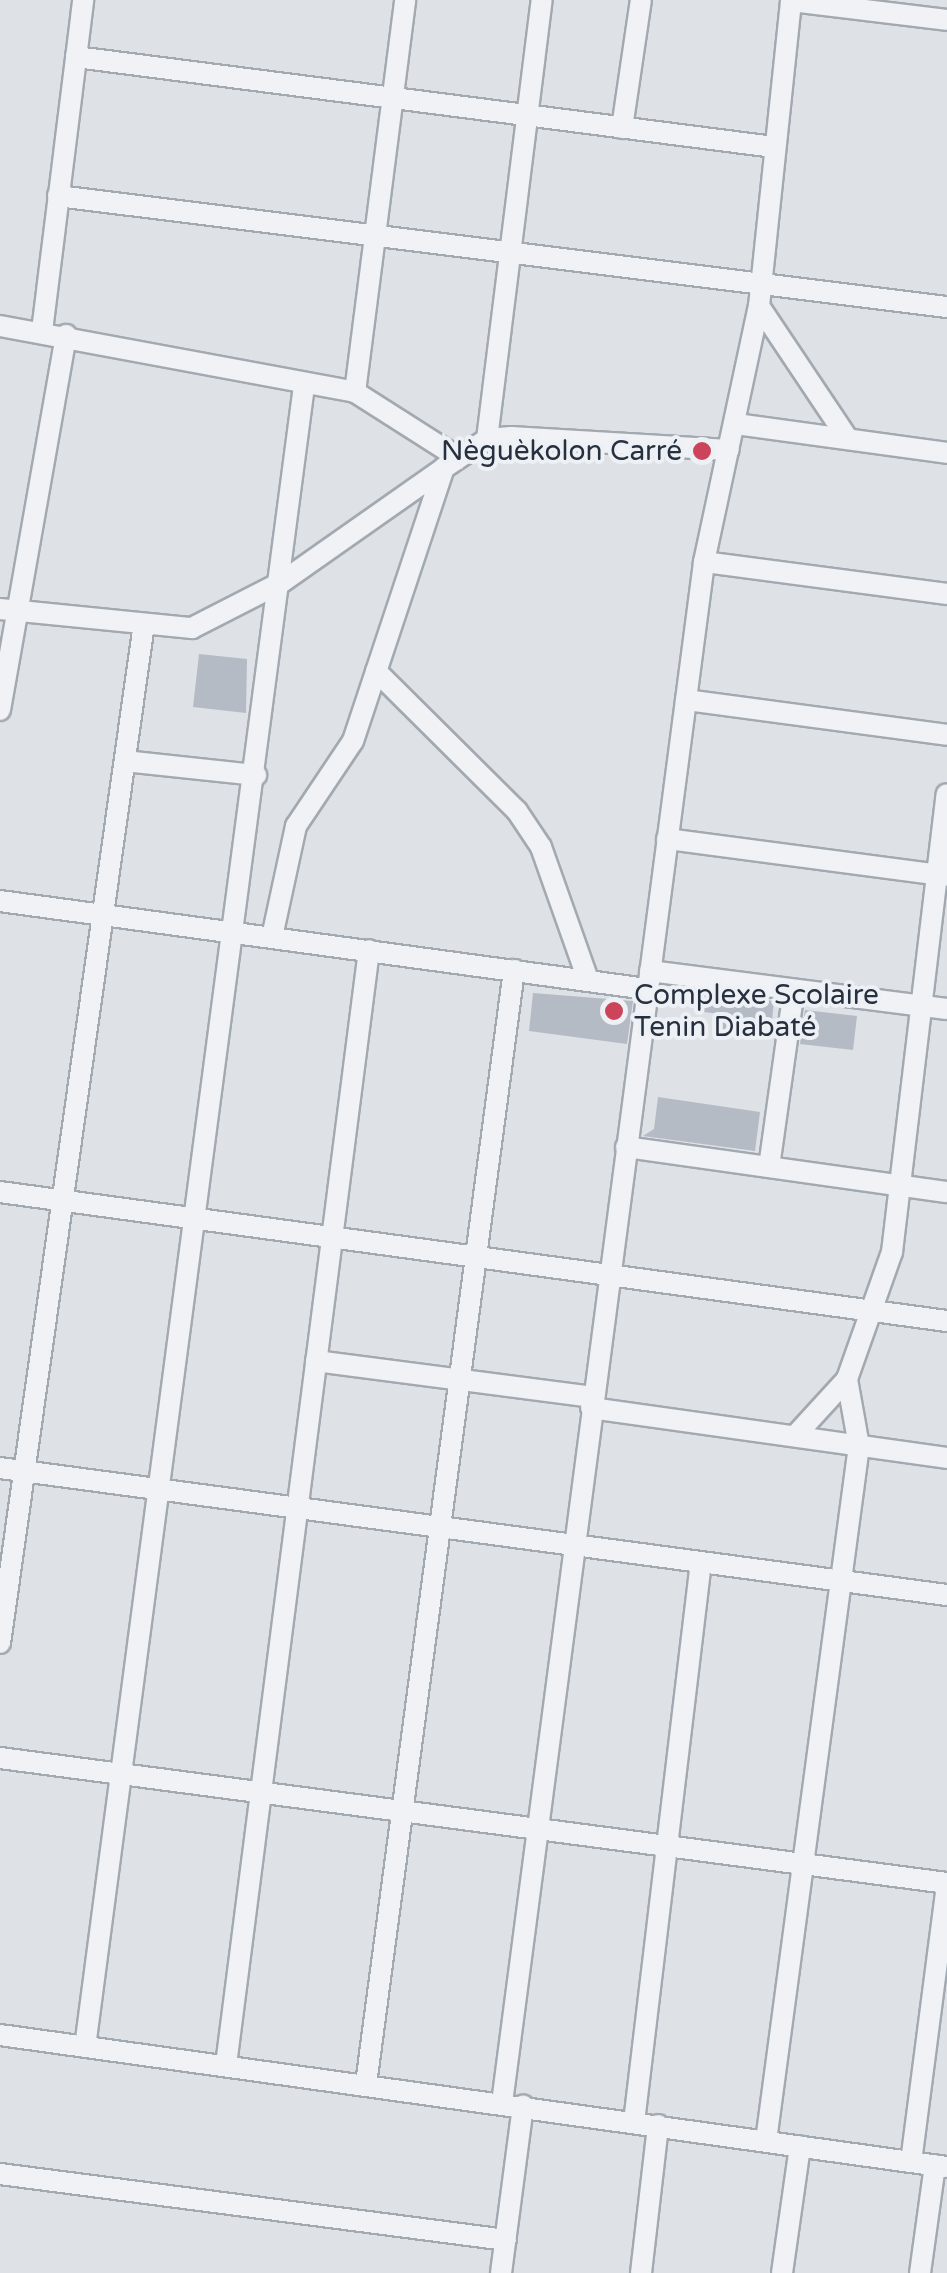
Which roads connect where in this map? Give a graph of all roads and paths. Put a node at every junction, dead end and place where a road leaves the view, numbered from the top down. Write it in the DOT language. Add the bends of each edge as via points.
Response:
graph roads {
  1 [pos="82,0"];
  2 [pos="405,0"];
  3 [pos="542,0"];
  4 [pos="641,0"];
  5 [pos="791,0"];
  6 [pos="947,20"];
  7 [pos="76,57"];
  8 [pos="394,98"];
  9 [pos="528,116"];
  10 [pos="622,128"];
  11 [pos="774,147"];
  12 [pos="58,196"];
  13 [pos="378,236"];
  14 [pos="511,253"];
  15 [pos="760,281"];
  16 [pos="758,306"];
  17 [pos="947,307"];
  18 [pos="0,326"];
  19 [pos="42,331"];
  20 [pos="66,335"];
  21 [pos="304,386"];
  22 [pos="356,392"];
  23 [pos="736,424"];
  24 [pos="487,439"];
  25 [pos="848,439"];
  26 [pos="729,450"];
  27 [pos="947,453"];
  28 [pos="451,462"];
  29 [pos="704,562"];
  30 [pos="282,582"];
  31 [pos="947,594"];
  32 [pos="7,610"];
  33 [pos="143,630"];
  34 [pos="376,671"];
  35 [pos="686,700"];
  36 [pos="0,710"];
  37 [pos="947,734"];
  38 [pos="124,761"];
  39 [pos="256,775"];
  40 [pos="947,794"];
  41 [pos="667,839"];
  42 [pos="942,876"];
  43 [pos="0,901"];
  44 [pos="103,914"];
  45 [pos="235,932"];
  46 [pos="272,937"];
  47 [pos="369,950"];
  48 [pos="514,970"];
  49 [pos="588,980"];
  50 [pos="648,980"];
  51 [pos="794,990"];
  52 [pos="918,1006"];
  53 [pos="947,1010"];
  54 [pos="626,1147"];
  55 [pos="770,1167"];
  56 [pos="894,1185"];
  57 [pos="0,1192"];
  58 [pos="947,1192"];
  59 [pos="63,1200"];
  60 [pos="196,1218"];
  61 [pos="332,1237"];
  62 [pos="476,1256"];
  63 [pos="609,1274"];
  64 [pos="864,1310"];
  65 [pos="947,1321"];
  66 [pos="316,1361"];
  67 [pos="847,1379"];
  68 [pos="459,1380"];
  69 [pos="592,1402"];
  70 [pos="795,1436"];
  71 [pos="859,1446"];
  72 [pos="947,1458"];
  73 [pos="0,1468"];
  74 [pos="24,1471"];
  75 [pos="160,1489"];
  76 [pos="297,1508"];
  77 [pos="440,1527"];
  78 [pos="573,1545"];
  79 [pos="700,1562"];
  80 [pos="841,1581"];
  81 [pos="947,1595"];
  82 [pos="0,1643"];
  83 [pos="0,1758"];
  84 [pos="122,1774"];
  85 [pos="261,1792"];
  86 [pos="402,1811"];
  87 [pos="534,1829"];
  88 [pos="667,1846"];
  89 [pos="803,1864"];
  90 [pos="947,1884"];
  91 [pos="0,2035"];
  92 [pos="85,2047"];
  93 [pos="226,2066"];
  94 [pos="366,2084"];
  95 [pos="512,2104"];
  96 [pos="634,2122"];
  97 [pos="658,2125"];
  98 [pos="766,2141"];
  99 [pos="800,2146"];
  100 [pos="911,2162"];
  101 [pos="941,2166"];
  102 [pos="0,2174"];
  103 [pos="506,2240"];
  104 [pos="502,2273"];
  105 [pos="641,2273"];
  106 [pos="782,2273"];
  107 [pos="920,2273"];
  1 -- 7 [label="street"];
  2 -- 8 [label="street"];
  3 -- 9 [label="street"];
  4 -- 10 [label="street"];
  5 -- 6 [label="street"];
  5 -- 11 [label="street"];
  7 -- 8 [label="street"];
  7 -- 12 [label="street"];
  8 -- 9 [label="street"];
  8 -- 13 [label="street"];
  9 -- 10 [label="street"];
  9 -- 14 [label="street"];
  10 -- 11 [label="street"];
  11 -- 15 [label="street"];
  12 -- 13 [label="street"];
  12 -- 19 [label="street"];
  13 -- 14 [label="street"];
  13 -- 22 [label="street"];
  14 -- 15 [label="street"];
  14 -- 24 [label="street"];
  15 -- 16 [label="street"];
  15 -- 17 [label="street"];
  16 -- 23 [label="street"];
  16 -- 25 [label="street"];
  18 -- 19 [label="street"];
  19 -- 20 [label="street"];
  20 -- 21 [label="street"];
  20 -- 32 [label="street"];
  21 -- 22 [label="street"];
  21 -- 30 [label="street"];
  22 -- 28 [label="street"];
  23 -- 25 [label="street"];
  23 -- 26 [label="street"];
  24 -- 26 [label="street"];
  24 -- 28 [label="street"];
  25 -- 27 [label="street"];
  26 -- 29 [label="street"];
  28 -- 30 [label="street"];
  28 -- 34 [label="street"];
  29 -- 31 [label="street"];
  29 -- 35 [label="street"];
  30 -- 33 [label="street" via="192,628"];
  30 -- 39 [label="street"];
  32 -- 33 [label="street"];
  32 -- 36 [label="street"];
  33 -- 38 [label="street"];
  34 -- 46 [label="street" via="339,774 296,826"];
  34 -- 49 [label="street" via="517,810 542,847"];
  35 -- 37 [label="street"];
  35 -- 41 [label="street"];
  38 -- 39 [label="street"];
  38 -- 44 [label="street"];
  39 -- 45 [label="street"];
  40 -- 42 [label="street"];
  41 -- 42 [label="street"];
  41 -- 50 [label="street"];
  42 -- 52 [label="street"];
  43 -- 44 [label="street"];
  44 -- 45 [label="street"];
  44 -- 59 [label="street"];
  45 -- 46 [label="street"];
  45 -- 60 [label="street"];
  46 -- 47 [label="street"];
  47 -- 48 [label="street"];
  47 -- 61 [label="street"];
  48 -- 49 [label="street"];
  48 -- 62 [label="street"];
  49 -- 50 [label="street"];
  50 -- 51 [label="street"];
  50 -- 54 [label="street"];
  51 -- 52 [label="street"];
  51 -- 55 [label="street"];
  52 -- 53 [label="street"];
  52 -- 56 [label="street"];
  54 -- 55 [label="street"];
  54 -- 63 [label="street"];
  55 -- 56 [label="street"];
  56 -- 58 [label="street"];
  56 -- 64 [label="street" via="892,1252"];
  57 -- 59 [label="street"];
  59 -- 60 [label="street"];
  59 -- 74 [label="street"];
  60 -- 61 [label="street"];
  60 -- 75 [label="street"];
  61 -- 62 [label="street"];
  61 -- 66 [label="street"];
  62 -- 63 [label="street"];
  62 -- 68 [label="street"];
  63 -- 64 [label="street"];
  63 -- 69 [label="street"];
  64 -- 65 [label="street"];
  64 -- 67 [label="street"];
  66 -- 68 [label="street"];
  66 -- 76 [label="street"];
  67 -- 70 [label="street"];
  67 -- 71 [label="street"];
  68 -- 69 [label="street"];
  68 -- 77 [label="street"];
  69 -- 70 [label="street"];
  69 -- 78 [label="street"];
  70 -- 71 [label="street"];
  71 -- 72 [label="street"];
  71 -- 80 [label="street"];
  73 -- 74 [label="street"];
  74 -- 75 [label="street"];
  74 -- 82 [label="street"];
  75 -- 76 [label="street"];
  75 -- 84 [label="street"];
  76 -- 77 [label="street"];
  76 -- 85 [label="street"];
  77 -- 78 [label="street"];
  77 -- 86 [label="street"];
  78 -- 79 [label="street"];
  78 -- 87 [label="street"];
  79 -- 80 [label="street"];
  79 -- 88 [label="street"];
  80 -- 81 [label="street"];
  80 -- 89 [label="street"];
  83 -- 84 [label="street"];
  84 -- 85 [label="street"];
  84 -- 92 [label="street"];
  85 -- 86 [label="street"];
  85 -- 93 [label="street"];
  86 -- 87 [label="street"];
  86 -- 94 [label="street"];
  87 -- 88 [label="street"];
  87 -- 95 [label="street"];
  88 -- 89 [label="street"];
  88 -- 96 [label="street"];
  89 -- 90 [label="street"];
  89 -- 98 [label="street"];
  90 -- 100 [label="street"];
  91 -- 92 [label="street"];
  92 -- 93 [label="street"];
  93 -- 94 [label="street"];
  94 -- 95 [label="street"];
  95 -- 96 [label="street"];
  95 -- 103 [label="street"];
  96 -- 97 [label="street"];
  97 -- 98 [label="street"];
  97 -- 105 [label="street"];
  98 -- 99 [label="street"];
  99 -- 100 [label="street"];
  99 -- 106 [label="street"];
  100 -- 101 [label="street"];
  101 -- 107 [label="street"];
  102 -- 103 [label="street"];
  103 -- 104 [label="street"];
}
